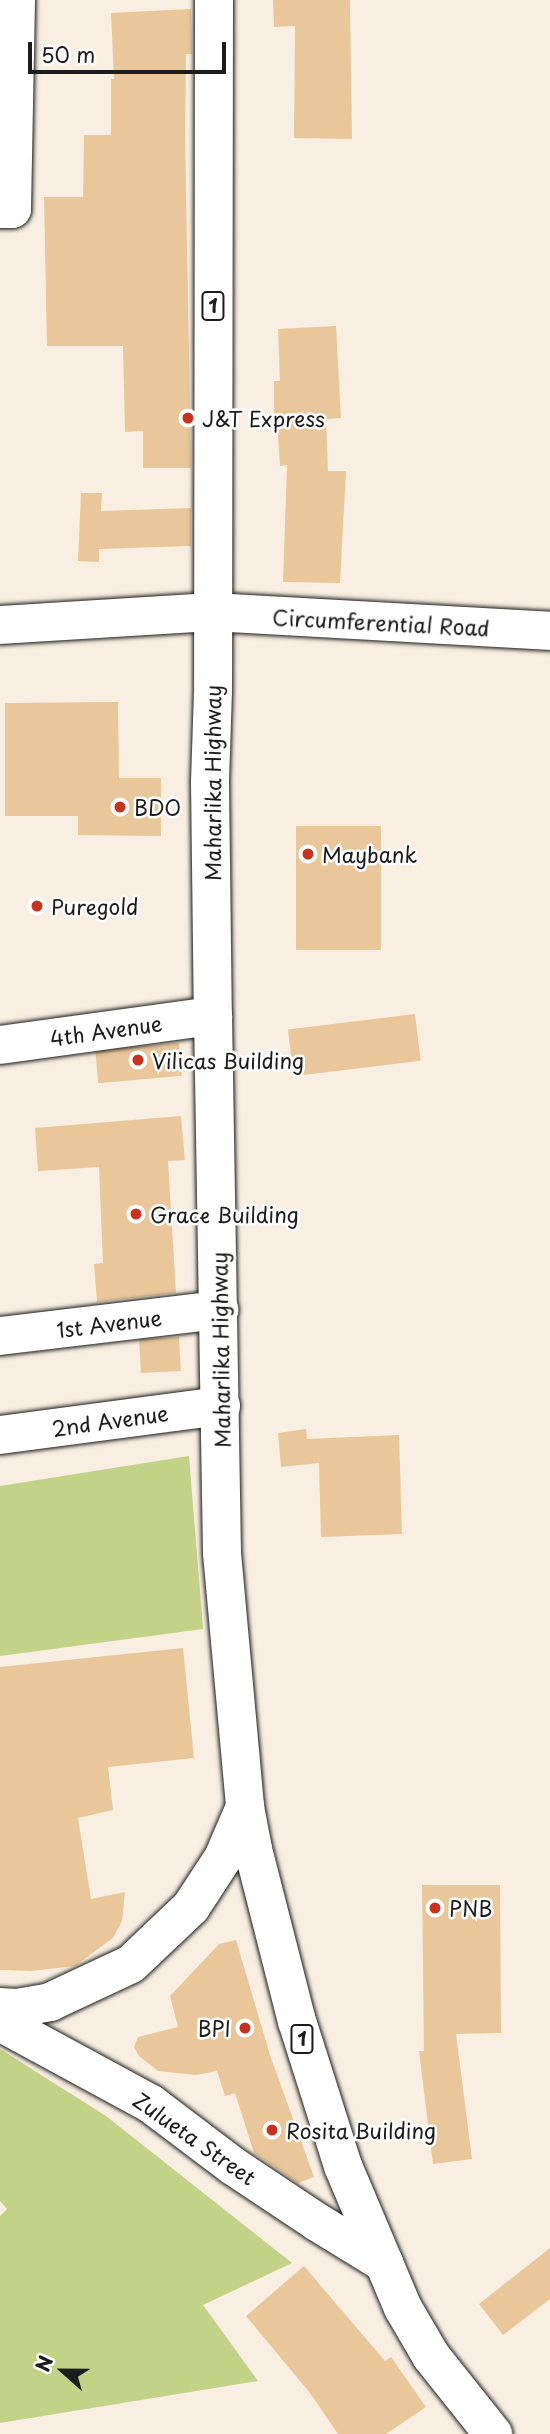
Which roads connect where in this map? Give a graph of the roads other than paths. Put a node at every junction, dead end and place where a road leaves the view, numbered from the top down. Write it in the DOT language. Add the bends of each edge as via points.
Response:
graph roads {
  1 [pos="16,0"];
  2 [pos="214,0"];
  3 [pos="6,209"];
  4 [pos="213,612"];
  5 [pos="0,625"];
  6 [pos="550,631"];
  7 [pos="213,1016"];
  8 [pos="0,1045"];
  9 [pos="219,1310"];
  10 [pos="0,1336"];
  11 [pos="221,1406"];
  12 [pos="0,1435"];
  13 [pos="245,1807"];
  14 [pos="0,2007"];
  15 [pos="0,2022"];
  16 [pos="384,2263"];
  17 [pos="493,2434"];
  1 -- 3 [label="main road"];
  2 -- 4 [label="main road, Maharlika Highway / 1"];
  4 -- 5 [label="main road, Circumferential Road"];
  4 -- 6 [label="main road, Circumferential Road"];
  4 -- 7 [label="main road, Maharlika Highway / 1"];
  7 -- 8 [label="main road, 4th Avenue"];
  7 -- 9 [label="main road, Maharlika Highway / 1"];
  9 -- 10 [label="main road, 1st Avenue"];
  9 -- 11 [label="main road, Maharlika Highway / 1"];
  11 -- 12 [label="main road, 2nd Avenue"];
  11 -- 13 [label="main road, Maharlika Highway / 1" via="222,1553"];
  13 -- 14 [label="main road" via="223,1858 191,1907 131,1964 50,2002"];
  13 -- 16 [label="main road, Maharlika Highway / 1" via="311,2068 343,2166"];
  15 -- 16 [label="main road, Zulueta Street" via="151,2104 243,2173"];
  16 -- 17 [label="main road, Maharlika Highway / 1" via="431,2356"];
}
